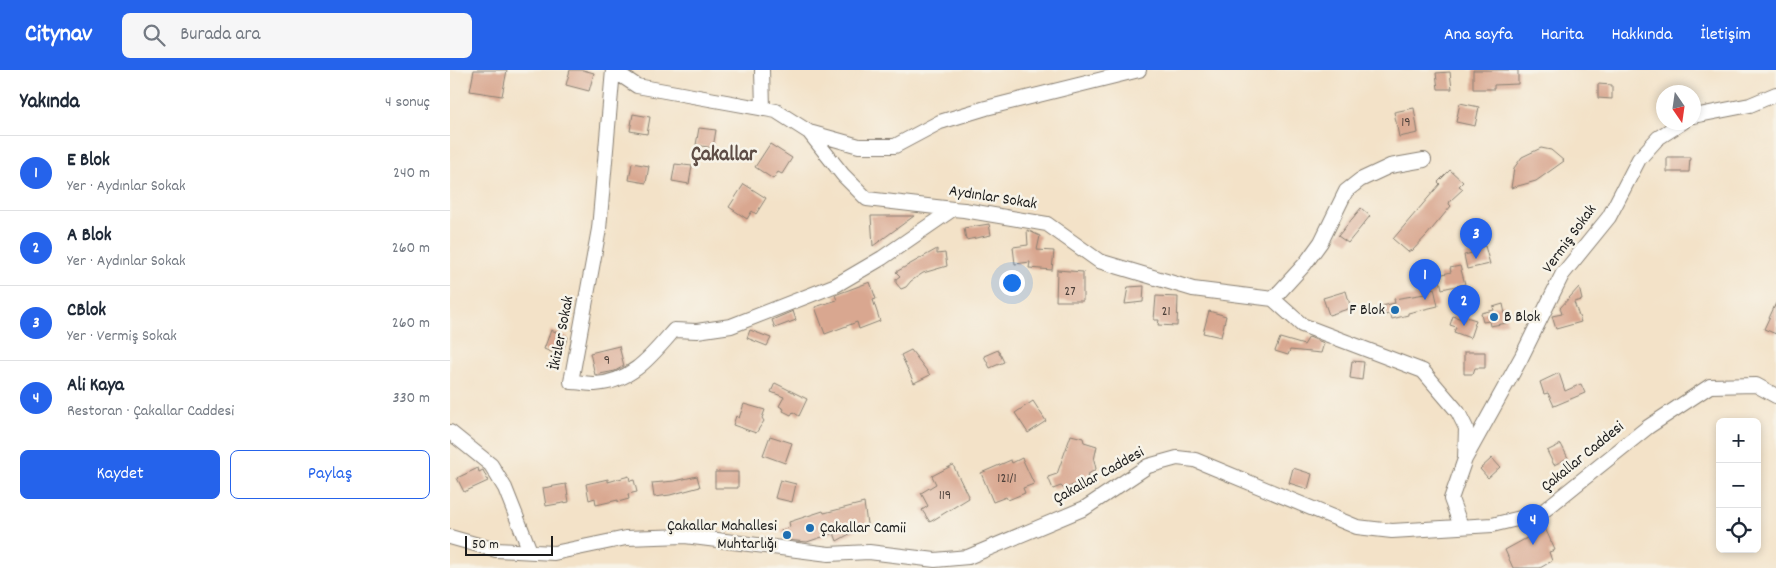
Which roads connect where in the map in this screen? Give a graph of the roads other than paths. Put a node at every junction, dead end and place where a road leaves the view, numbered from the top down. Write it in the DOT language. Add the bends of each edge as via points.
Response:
graph roads {
  1 [pos="613,70"];
  2 [pos="762,70"];
  3 [pos="1139,70"];
  4 [pos="1776,94"];
  5 [pos="763,109"];
  6 [pos="1701,115"];
  7 [pos="1670,130"];
  8 [pos="809,132"];
  9 [pos="1424,160"];
  10 [pos="953,208"];
  11 [pos="1273,299"];
  12 [pos="1776,396"];
  13 [pos="450,432"];
  14 [pos="1465,459"];
  15 [pos="1461,526"];
  16 [pos="450,537"];
  17 [pos="530,551"];
  1 -- 5 [label="street, Aydınlar Sokak" via="638,86"];
  1 -- 10 [label="street, İkizler Sokak" via="598,229 571,382 596,384 622,377 644,365 674,330 697,331 731,326 836,285 882,258"];
  2 -- 5 [label="street"];
  3 -- 8 [label="street" via="958,116 895,146 859,146"];
  4 -- 6 [label="street" via="1750,105"];
  5 -- 8 [label="street, Aydınlar Sokak" via="776,111"];
  7 -- 14 [label="street, Vermiş Sokak" via="1658,138 1639,159 1609,218 1562,275"];
  8 -- 10 [label="street, Aydınlar Sokak" via="843,175 868,199"];
  9 -- 11 [label="street" via="1390,166 1360,180 1346,191 1321,242"];
  10 -- 11 [label="street, Aydınlar Sokak" via="1047,224 1099,260 1193,289"];
  11 -- 14 [label="street" via="1302,325 1423,371 1458,412 1466,428"];
  12 -- 15 [label="street, Çakallar Caddesi" via="1756,384 1710,386 1648,427 1541,513 1492,525"];
  13 -- 17 [label="street" via="491,465 505,488"];
  14 -- 15 [label="street, Vermiş Sokak" via="1450,499"];
  15 -- 17 [label="street, Çakallar Caddesi" via="1392,531 1357,527 1195,460 1177,458 1148,466 1084,508 968,557 936,560 869,552 829,554 685,536 626,538 554,552"];
  16 -- 17 [label="street, Çakallar Caddesi" via="496,550"];
}
